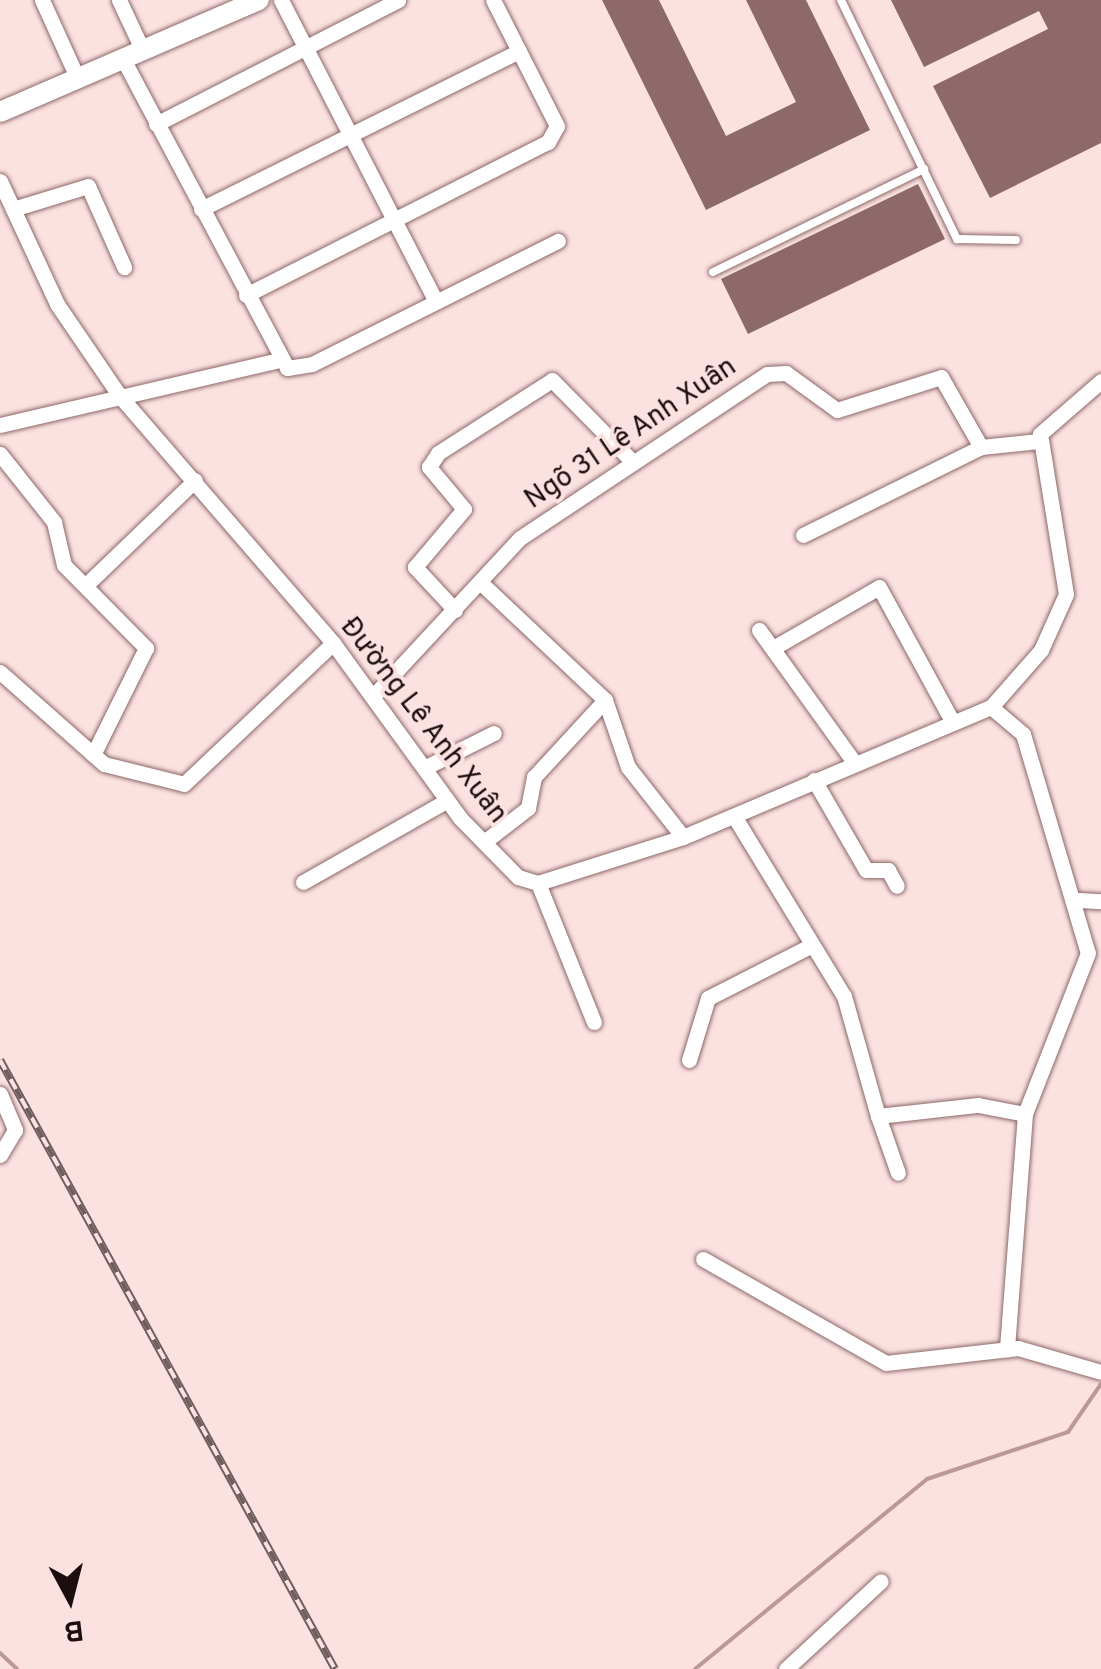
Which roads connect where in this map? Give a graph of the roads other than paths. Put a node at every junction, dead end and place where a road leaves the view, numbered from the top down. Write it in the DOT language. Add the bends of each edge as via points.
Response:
graph roads {
  1 [pos="42,0"];
  2 [pos="119,0"];
  3 [pos="259,0"];
  4 [pos="281,0"];
  5 [pos="398,0"];
  6 [pos="494,0"];
  7 [pos="841,0"];
  8 [pos="307,48"];
  9 [pos="519,50"];
  10 [pos="133,55"];
  11 [pos="78,78"];
  12 [pos="0,112"];
  13 [pos="156,124"];
  14 [pos="350,134"];
  15 [pos="924,169"];
  16 [pos="0,181"];
  17 [pos="14,209"];
  18 [pos="201,209"];
  19 [pos="393,221"];
  20 [pos="1016,240"];
  21 [pos="558,241"];
  22 [pos="124,267"];
  23 [pos="713,272"];
  24 [pos="246,295"];
  25 [pos="436,300"];
  26 [pos="276,361"];
  27 [pos="1101,381"];
  28 [pos="119,395"];
  29 [pos="0,424"];
  30 [pos="1039,441"];
  31 [pos="980,446"];
  32 [pos="0,454"];
  33 [pos="631,460"];
  34 [pos="196,480"];
  35 [pos="803,535"];
  36 [pos="481,582"];
  37 [pos="86,585"];
  38 [pos="455,610"];
  39 [pos="759,630"];
  40 [pos="332,643"];
  41 [pos="774,648"];
  42 [pos="0,672"];
  43 [pos="374,695"];
  44 [pos="605,700"];
  45 [pos="991,707"];
  46 [pos="952,719"];
  47 [pos="494,733"];
  48 [pos="92,755"];
  49 [pos="853,761"];
  50 [pos="424,768"];
  51 [pos="814,780"];
  52 [pos="446,801"];
  53 [pos="734,816"];
  54 [pos="682,838"];
  55 [pos="484,842"];
  56 [pos="303,882"];
  57 [pos="538,884"];
  58 [pos="897,886"];
  59 [pos="1079,900"];
  60 [pos="1101,901"];
  61 [pos="810,946"];
  62 [pos="594,1022"];
  63 [pos="689,1060"];
  64 [pos="0,1094"];
  65 [pos="1025,1114"];
  66 [pos="878,1116"];
  67 [pos="0,1155"];
  68 [pos="898,1173"];
  69 [pos="703,1259"];
  70 [pos="1007,1349"];
  71 [pos="1101,1372"];
  72 [pos="881,1581"];
  73 [pos="786,1669"];
  1 -- 11 [label="street"];
  2 -- 10 [label="street"];
  3 -- 10 [label="main road"];
  4 -- 8 [label="street"];
  5 -- 8 [label="street"];
  6 -- 9 [label="street"];
  7 -- 15 [label="lane"];
  8 -- 13 [label="street"];
  8 -- 14 [label="street"];
  9 -- 14 [label="street"];
  9 -- 19 [label="street" via="554,135"];
  10 -- 11 [label="main road"];
  10 -- 13 [label="street"];
  11 -- 12 [label="main road"];
  13 -- 18 [label="street"];
  14 -- 18 [label="street"];
  14 -- 19 [label="street"];
  15 -- 20 [label="lane" via="957,239"];
  15 -- 23 [label="lane"];
  16 -- 17 [label="street, Đường Lê Anh Xuân"];
  17 -- 22 [label="street" via="88,186"];
  17 -- 28 [label="street, Đường Lê Anh Xuân" via="57,304"];
  18 -- 24 [label="street"];
  19 -- 24 [label="street"];
  19 -- 25 [label="street"];
  21 -- 25 [label="street"];
  24 -- 26 [label="street"];
  25 -- 26 [label="street" via="312,364"];
  26 -- 28 [label="street"];
  27 -- 30 [label="street" via="1048,422"];
  28 -- 29 [label="street"];
  28 -- 34 [label="street, Đường Lê Anh Xuân"];
  30 -- 31 [label="street"];
  30 -- 45 [label="street" via="1066,594 1040,650"];
  31 -- 33 [label="street, Ngõ 31 Lê Anh Xuân" via="940,377 837,410 774,372"];
  31 -- 35 [label="street"];
  32 -- 37 [label="street" via="50,516 64,565"];
  33 -- 36 [label="street, Ngõ 31 Lê Anh Xuân" via="520,538"];
  33 -- 38 [label="street" via="552,380 438,453 430,467 464,508 415,568"];
  34 -- 37 [label="street"];
  34 -- 40 [label="street, Đường Lê Anh Xuân"];
  36 -- 38 [label="street, Ngõ 31 Lê Anh Xuân"];
  36 -- 44 [label="street"];
  37 -- 48 [label="street" via="146,648"];
  38 -- 43 [label="street, Ngõ 31 Lê Anh Xuân"];
  39 -- 41 [label="street"];
  40 -- 43 [label="street, Đường Lê Anh Xuân"];
  40 -- 48 [label="street" via="193,782"];
  41 -- 46 [label="street" via="880,587"];
  41 -- 49 [label="street"];
  42 -- 48 [label="street"];
  43 -- 50 [label="street, Đường Lê Anh Xuân"];
  44 -- 54 [label="street" via="628,768"];
  44 -- 55 [label="street" via="534,777 528,808"];
  45 -- 46 [label="street"];
  45 -- 59 [label="street" via="1023,734"];
  46 -- 49 [label="street"];
  47 -- 50 [label="street"];
  49 -- 51 [label="street"];
  50 -- 52 [label="street, Đường Lê Anh Xuân"];
  51 -- 53 [label="street"];
  51 -- 58 [label="street" via="866,870 888,870"];
  52 -- 55 [label="street, Đường Lê Anh Xuân"];
  52 -- 56 [label="street"];
  53 -- 54 [label="street"];
  53 -- 61 [label="street"];
  54 -- 57 [label="street"];
  55 -- 57 [label="street, Đường Lê Anh Xuân"];
  57 -- 62 [label="street"];
  59 -- 60 [label="street"];
  59 -- 65 [label="street" via="1086,972"];
  61 -- 63 [label="street" via="708,998"];
  61 -- 66 [label="street" via="844,996"];
  64 -- 67 [label="street" via="14,1130"];
  65 -- 66 [label="street" via="978,1105"];
  65 -- 70 [label="street"];
  66 -- 68 [label="street"];
  69 -- 70 [label="street" via="886,1363"];
  70 -- 71 [label="street"];
  72 -- 73 [label="street"];
}
